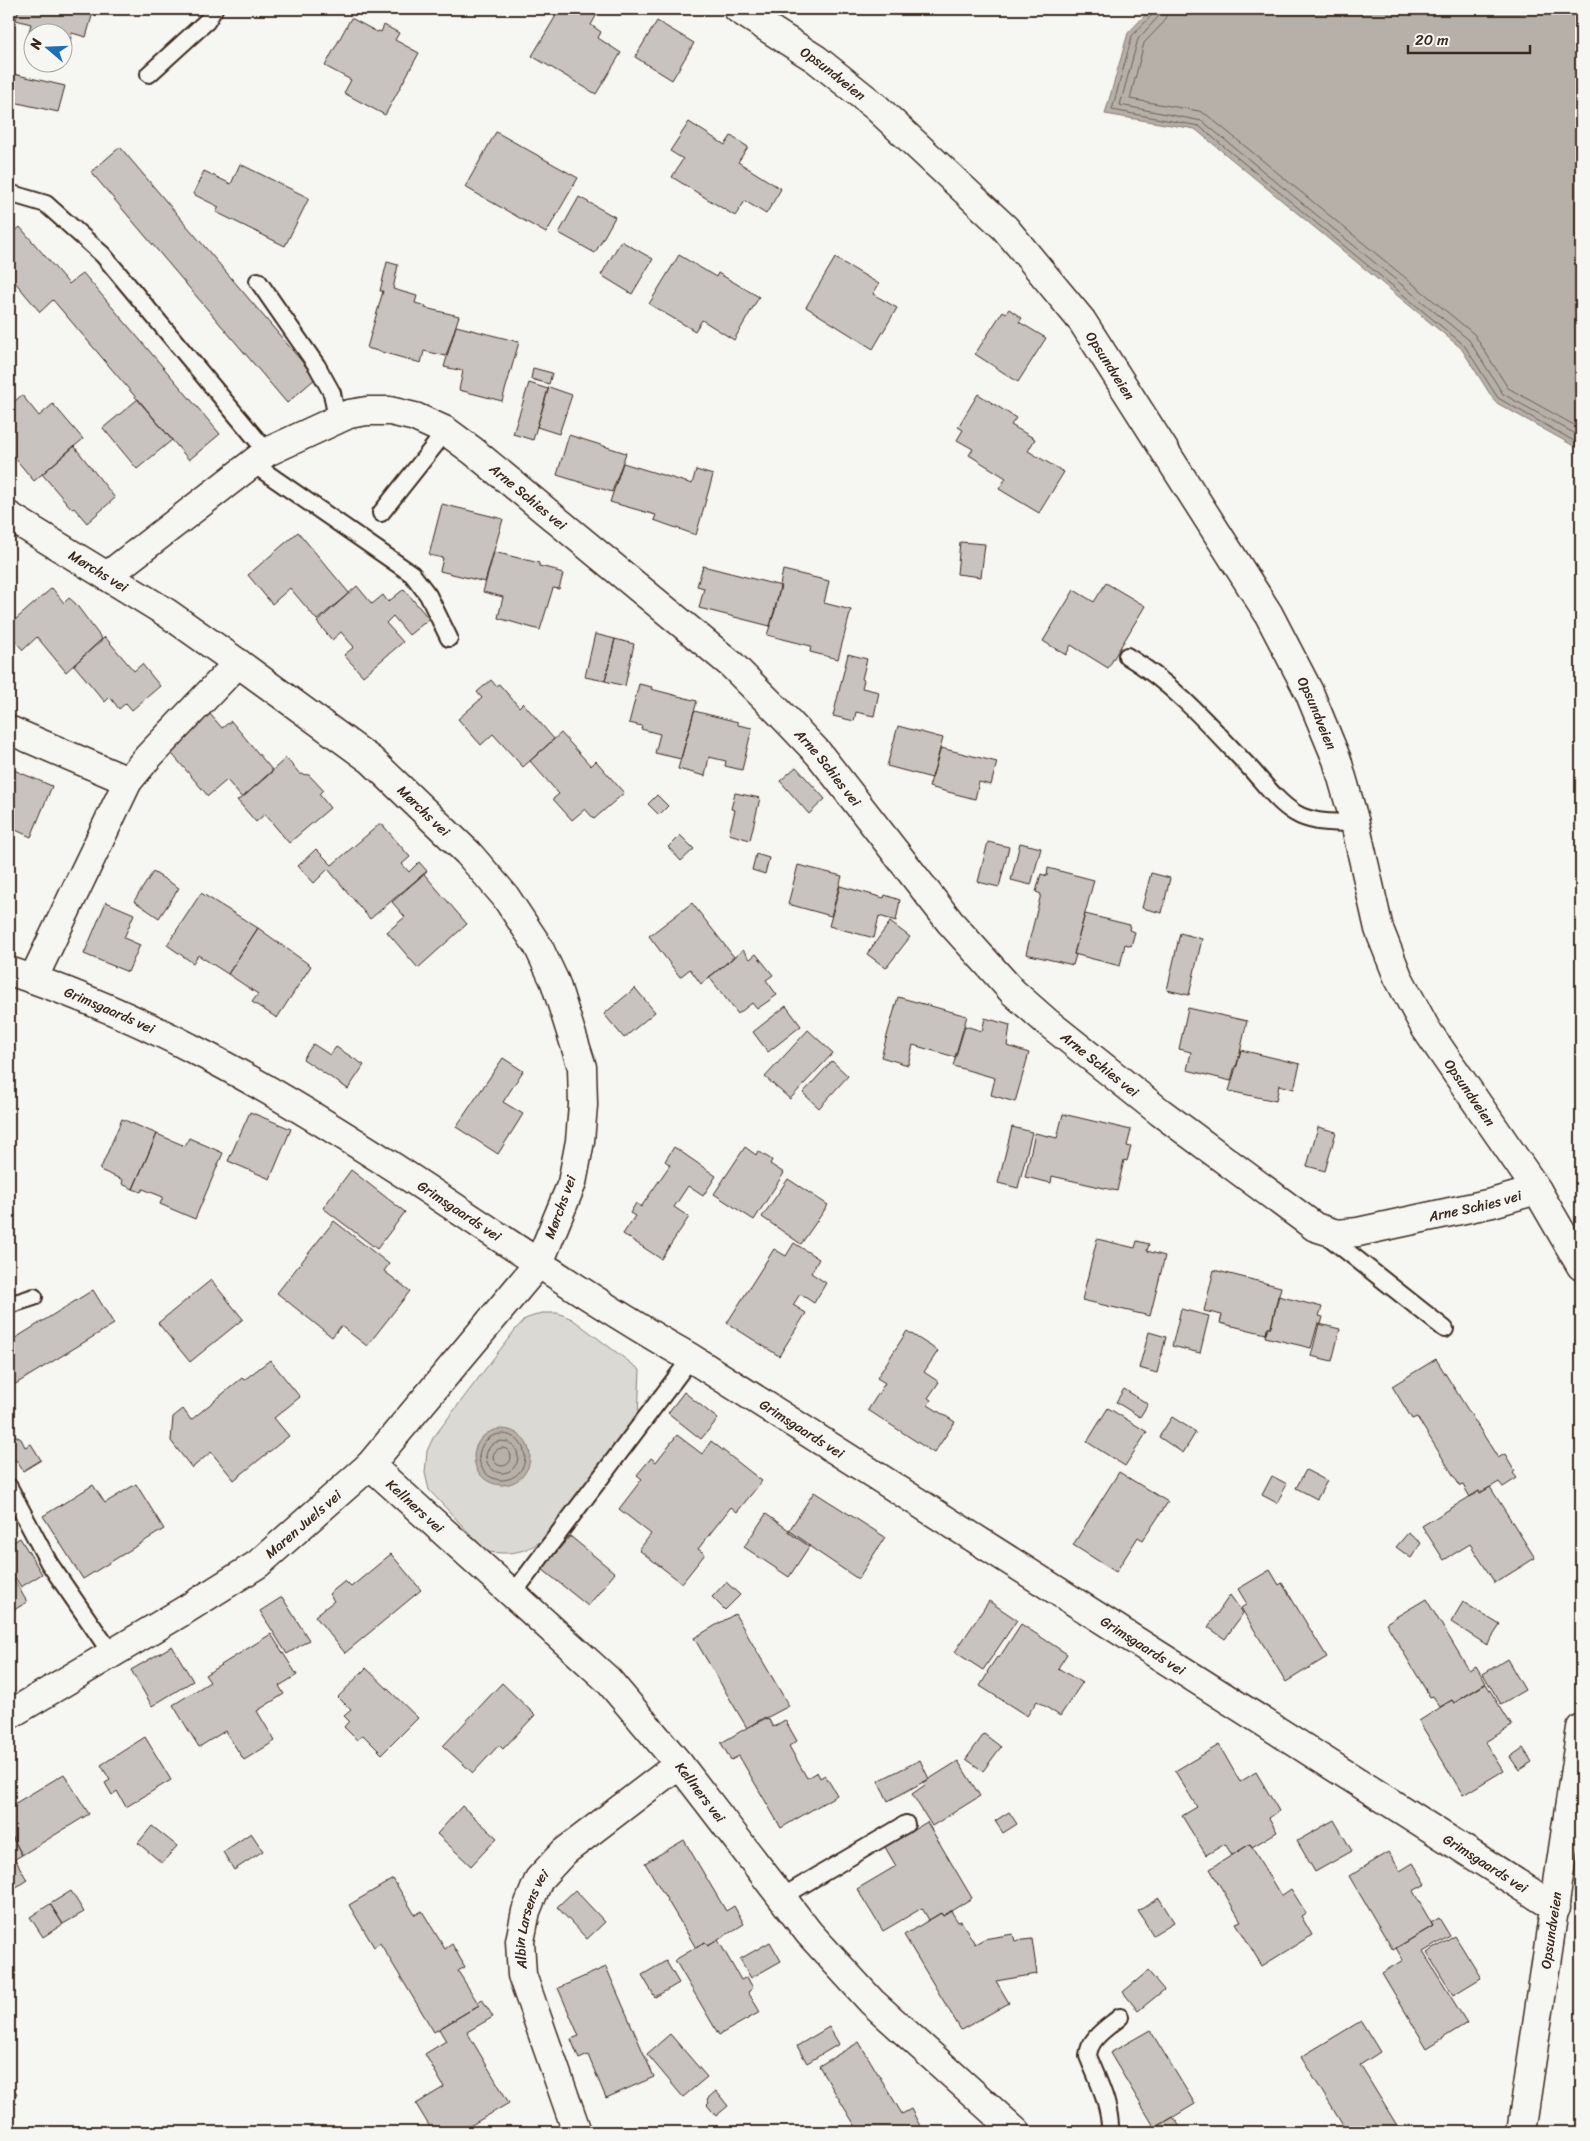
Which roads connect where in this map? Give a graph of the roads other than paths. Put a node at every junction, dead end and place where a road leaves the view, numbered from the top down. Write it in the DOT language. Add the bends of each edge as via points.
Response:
graph roads {
  1 [pos="214,9"];
  2 [pos="738,9"];
  3 [pos="150,74"];
  4 [pos="9,192"];
  5 [pos="258,281"];
  6 [pos="337,419"];
  7 [pos="446,432"];
  8 [pos="259,458"];
  9 [pos="382,513"];
  10 [pos="9,516"];
  11 [pos="107,576"];
  12 [pos="449,638"];
  13 [pos="1127,656"];
  14 [pos="238,662"];
  15 [pos="9,730"];
  16 [pos="128,782"];
  17 [pos="1355,823"];
  18 [pos="21,975"];
  19 [pos="1536,1190"];
  20 [pos="1315,1227"];
  21 [pos="539,1263"];
  22 [pos="1581,1266"];
  23 [pos="34,1297"];
  24 [pos="9,1304"];
  25 [pos="1445,1330"];
  26 [pos="691,1358"];
  27 [pos="370,1465"];
  28 [pos="9,1486"];
  29 [pos="512,1595"];
  30 [pos="111,1653"];
  31 [pos="9,1714"];
  32 [pos="1581,1728"];
  33 [pos="679,1764"];
  34 [pos="906,1824"];
  35 [pos="782,1897"];
  36 [pos="1556,1908"];
  37 [pos="1120,2017"];
  38 [pos="577,2132"];
  39 [pos="1016,2132"];
  40 [pos="1110,2132"];
  41 [pos="1521,2132"];
  1 -- 3 [label="lane" via="207,21"];
  2 -- 17 [label="street, Opsundveien" via="816,58 876,107 1005,228 1082,321 1268,613 1337,760"];
  4 -- 8 [label="lane" via="46,204 103,255"];
  5 -- 6 [label="lane" via="317,366 332,393"];
  6 -- 7 [label="street, Arne Schies vei" via="367,411 390,412 415,417"];
  6 -- 8 [label="street, Arne Schies vei"];
  7 -- 9 [label="lane"];
  7 -- 20 [label="street, Arne Schies vei" via="738,671 818,753 950,922 1013,992 1160,1112"];
  8 -- 11 [label="street, Arne Schies vei"];
  8 -- 12 [label="lane" via="412,574 428,595"];
  10 -- 11 [label="street, Mørchs vei"];
  11 -- 14 [label="street, Mørchs vei"];
  13 -- 17 [label="lane" via="1181,696 1295,813 1318,822"];
  14 -- 16 [label="street, Grimsgaards vei"];
  14 -- 21 [label="street, Mørchs vei" via="370,760 422,808 468,853 505,896 538,946 555,982 582,1067 583,1105 572,1183"];
  15 -- 16 [label="street"];
  16 -- 18 [label="street, Grimsgaards vei"];
  17 -- 19 [label="street, Opsundveien" via="1379,929 1398,976 1426,1029"];
  18 -- 21 [label="street, Grimsgaards vei" via="126,1015 248,1078 396,1169"];
  19 -- 20 [label="street, Arne Schies vei" via="1492,1203 1358,1232 1336,1234"];
  19 -- 22 [label="street, Opsundveien"];
  20 -- 25 [label="lane"];
  21 -- 26 [label="street, Grimsgaards vei" via="641,1330"];
  21 -- 27 [label="street, Maren Juels vei"];
  23 -- 24 [label="lane"];
  26 -- 29 [label="lane"];
  26 -- 36 [label="street, Grimsgaards vei"];
  27 -- 29 [label="street, Kellners vei"];
  27 -- 30 [label="street, Maren Juels vei" via="258,1564"];
  28 -- 30 [label="lane" via="49,1564"];
  29 -- 33 [label="street, Kellners vei" via="608,1680"];
  30 -- 31 [label="street, Maren Juels vei"];
  32 -- 36 [label="street, Opsundveien"];
  33 -- 35 [label="street, Kellners vei"];
  33 -- 38 [label="street, Albin Larsens vei" via="564,1852 539,1880 526,1911 520,1941 522,1975"];
  34 -- 35 [label="lane"];
  35 -- 39 [label="street, Kellners vei" via="809,1934 872,2002"];
  36 -- 41 [label="street, Opsundveien"];
  37 -- 40 [label="lane" via="1095,2038 1088,2050 1111,2117"];
}
